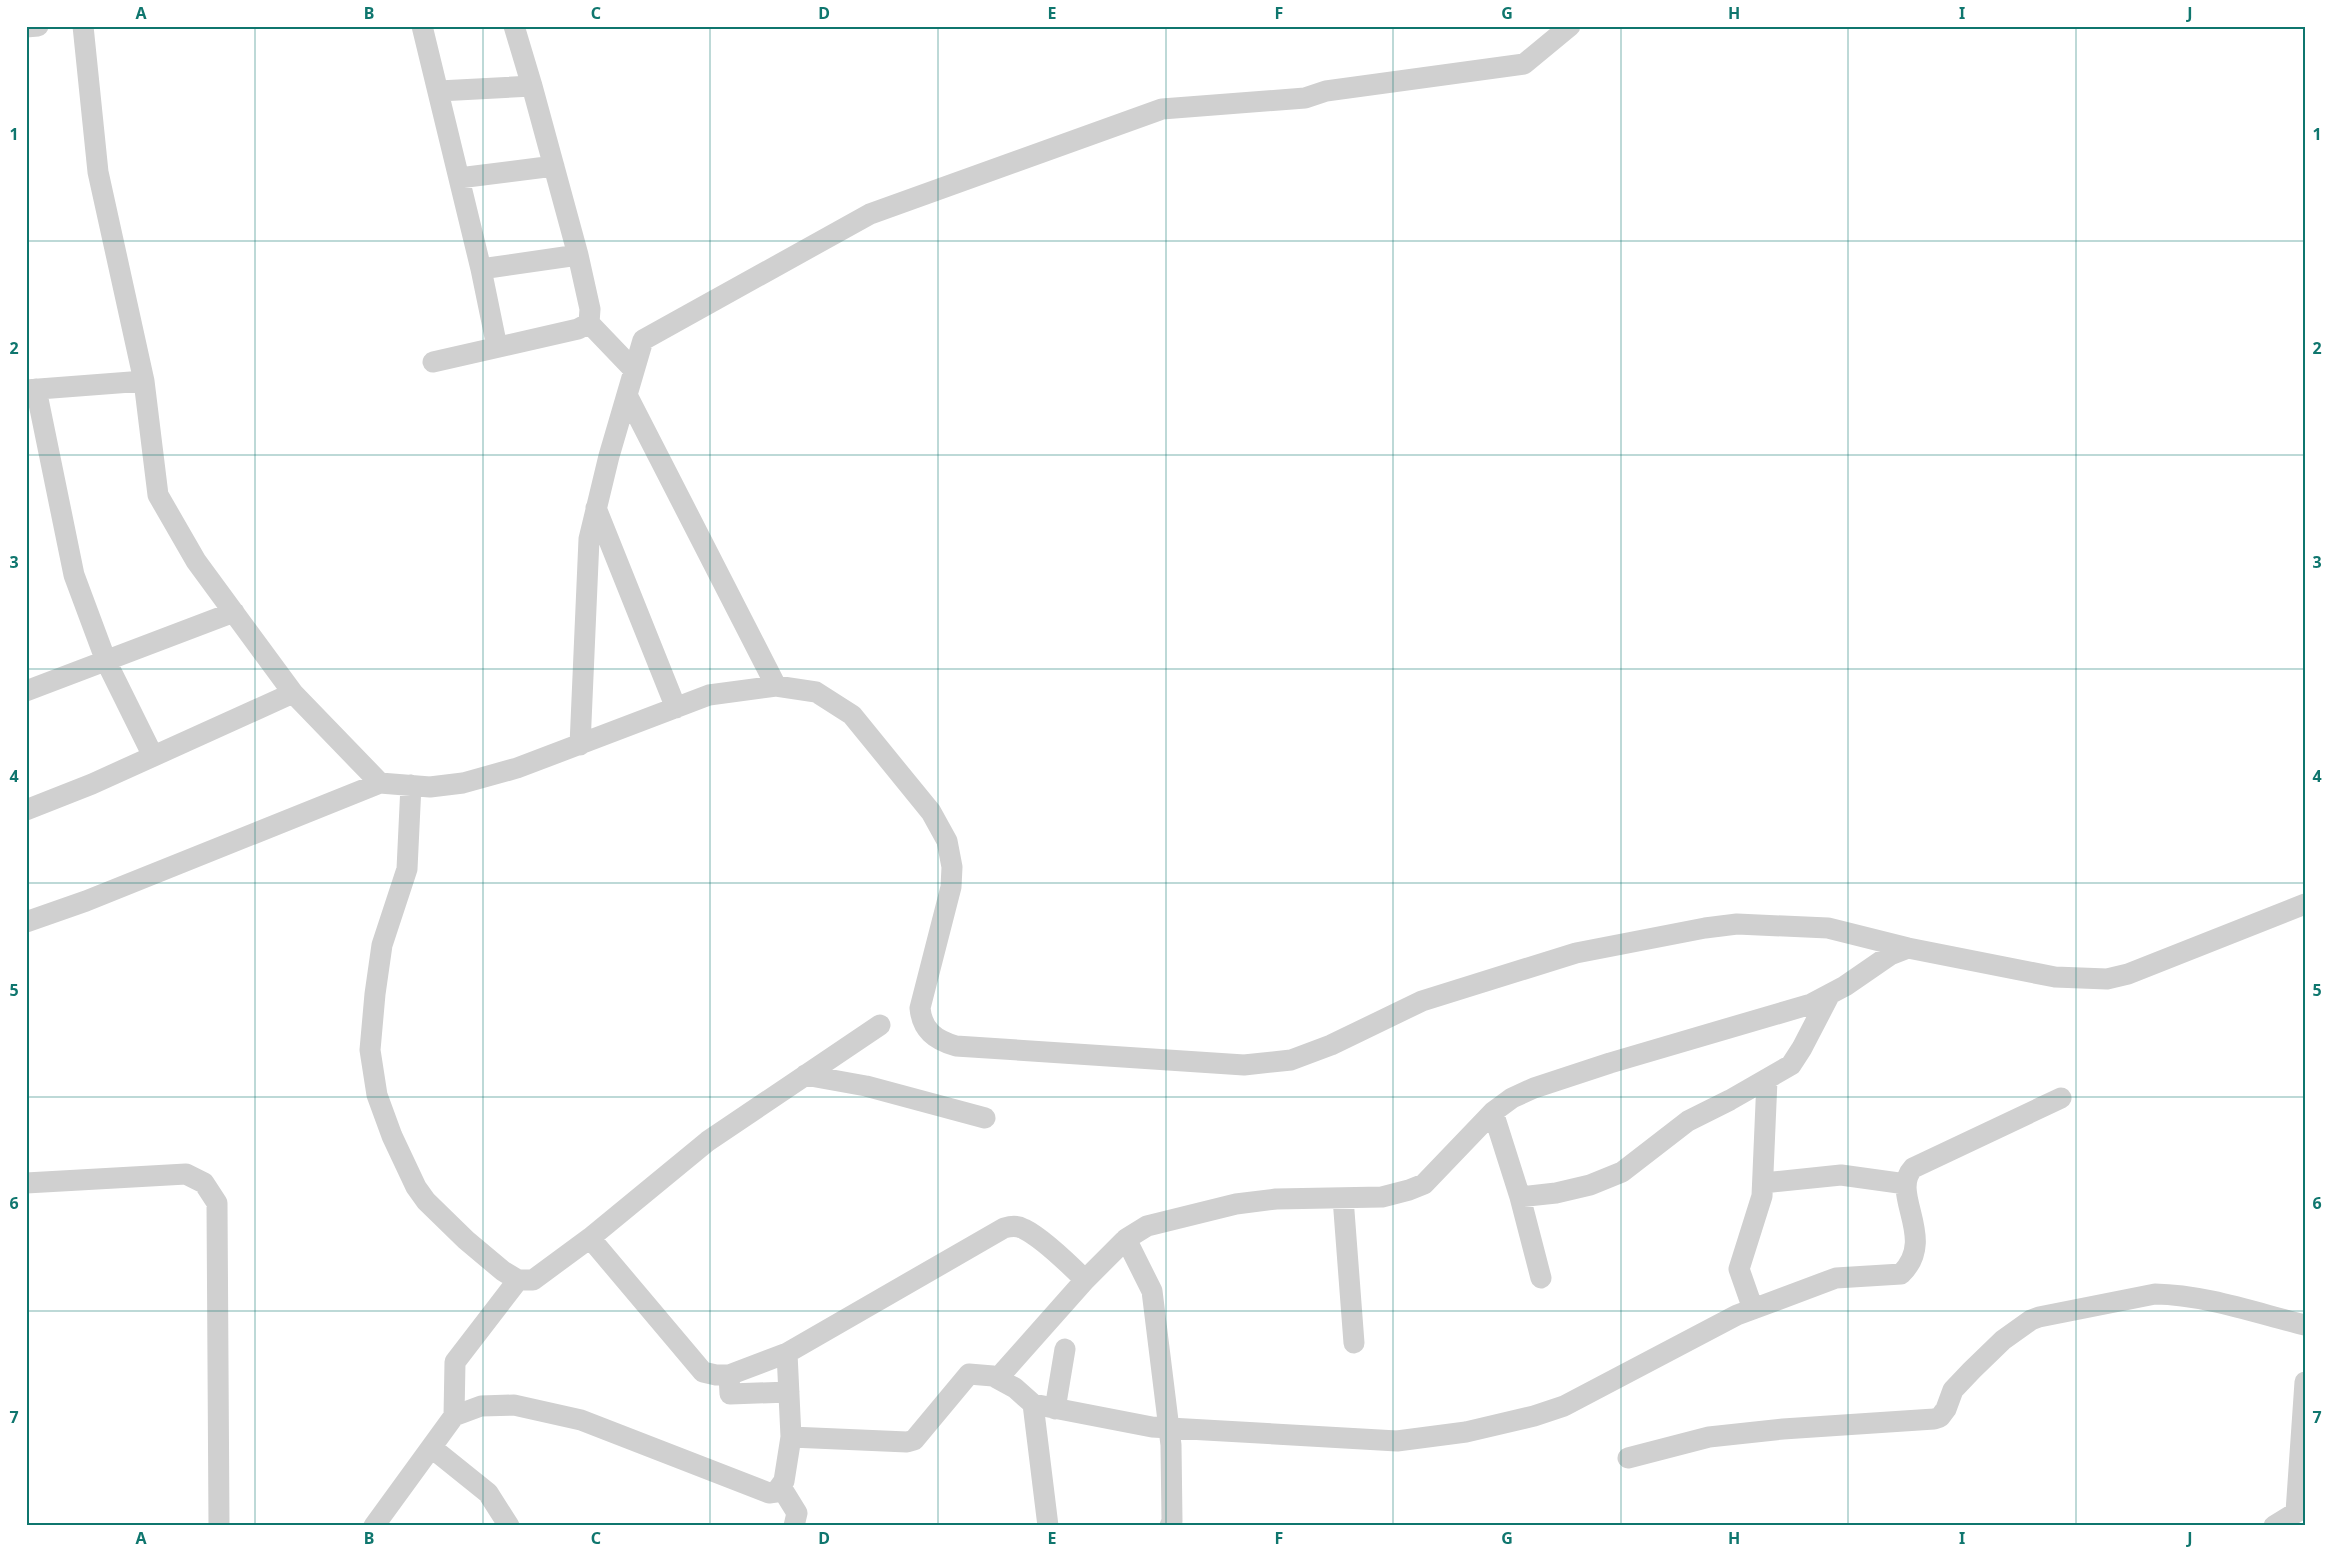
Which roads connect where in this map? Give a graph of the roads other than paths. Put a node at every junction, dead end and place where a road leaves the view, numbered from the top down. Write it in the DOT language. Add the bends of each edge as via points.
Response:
graph roads {
  1 [pos="38,26"];
  2 [pos="83,26"];
  3 [pos="422,26"];
  4 [pos="514,26"];
  5 [pos="1570,26"];
  6 [pos="26,27"];
  7 [pos="532,86"];
  8 [pos="439,91"];
  9 [pos="554,166"];
  10 [pos="459,178"];
  11 [pos="578,255"];
  12 [pos="481,269"];
  13 [pos="589,323"];
  14 [pos="498,347"];
  15 [pos="433,362"];
  16 [pos="634,370"];
  17 [pos="144,380"];
  18 [pos="31,390"];
  19 [pos="627,394"];
  20 [pos="596,508"];
  21 [pos="234,612"];
  22 [pos="106,661"];
  23 [pos="28,685"];
  24 [pos="776,686"];
  25 [pos="293,693"];
  26 [pos="676,708"];
  27 [pos="580,745"];
  28 [pos="153,756"];
  29 [pos="380,783"];
  30 [pos="411,785"];
  31 [pos="26,810"];
  32 [pos="2305,904"];
  33 [pos="26,922"];
  34 [pos="1908,948"];
  35 [pos="1830,994"];
  36 [pos="880,1025"];
  37 [pos="805,1075"];
  38 [pos="1767,1080"];
  39 [pos="2061,1098"];
  40 [pos="1493,1112"];
  41 [pos="985,1118"];
  42 [pos="26,1183"];
  43 [pos="1763,1183"];
  44 [pos="1906,1184"];
  45 [pos="1520,1197"];
  46 [pos="1343,1198"];
  47 [pos="590,1238"];
  48 [pos="1126,1239"];
  49 [pos="1541,1278"];
  50 [pos="518,1280"];
  51 [pos="1085,1280"];
  52 [pos="1752,1309"];
  53 [pos="2305,1325"];
  54 [pos="1354,1343"];
  55 [pos="1065,1349"];
  56 [pos="787,1353"];
  57 [pos="729,1375"];
  58 [pos="998,1378"];
  59 [pos="2305,1382"];
  60 [pos="789,1392"];
  61 [pos="1032,1404"];
  62 [pos="1055,1409"];
  63 [pos="454,1416"];
  64 [pos="1169,1428"];
  65 [pos="791,1437"];
  66 [pos="432,1448"];
  67 [pos="1628,1458"];
  68 [pos="781,1487"];
  69 [pos="2301,1510"];
  70 [pos="1044,1525"];
  71 [pos="219,1526"];
  72 [pos="374,1526"];
  73 [pos="508,1526"];
  74 [pos="794,1526"];
  75 [pos="1170,1526"];
  76 [pos="2274,1526"];
  1 -- 6 [label="street"];
  2 -- 17 [label="street" via="98,172"];
  3 -- 8 [label="street"];
  4 -- 7 [label="street"];
  5 -- 16 [label="street" via="1524,64 1326,91 1305,98 1162,109 870,214 643,340"];
  7 -- 8 [label="street"];
  7 -- 9 [label="street"];
  8 -- 10 [label="street"];
  9 -- 10 [label="street"];
  9 -- 11 [label="street"];
  10 -- 12 [label="street"];
  11 -- 12 [label="street"];
  11 -- 13 [label="street" via="590,309"];
  12 -- 14 [label="street"];
  13 -- 14 [label="street" via="578,329"];
  13 -- 16 [label="street"];
  14 -- 15 [label="street"];
  16 -- 19 [label="street"];
  17 -- 18 [label="street"];
  17 -- 21 [label="street" via="158,495 196,560"];
  18 -- 22 [label="street" via="74,576"];
  19 -- 20 [label="street"];
  19 -- 24 [label="street"];
  20 -- 26 [label="street"];
  20 -- 27 [label="street" via="589,539"];
  21 -- 22 [label="street"];
  21 -- 25 [label="street"];
  22 -- 23 [label="street"];
  22 -- 28 [label="street"];
  24 -- 26 [label="street" via="709,695"];
  24 -- 34 [label="street" via="816,692 852,715 931,812 947,841 952,867 951,887 920,1008 921,1020 933,1037 956,1046 1244,1066 1267,1064 1291,1060 1331,1045 1422,1001 1576,953 1705,928 1737,924 1828,928"];
  25 -- 28 [label="street"];
  25 -- 29 [label="street"];
  26 -- 27 [label="street"];
  27 -- 30 [label="street" via="463,784"];
  28 -- 31 [label="street"];
  29 -- 30 [label="street"];
  29 -- 33 [label="street" via="86,902"];
  30 -- 50 [label="street" via="407,870 382,945 375,994 370,1050 376,1094 392,1136 426,1201 466,1240"];
  32 -- 34 [label="street" via="2128,974 2107,979 2055,977"];
  34 -- 35 [label="street" via="1890,955"];
  35 -- 38 [label="street" via="1791,1065"];
  35 -- 40 [label="street" via="1811,1004 1534,1088"];
  36 -- 37 [label="street"];
  37 -- 41 [label="street" via="866,1086"];
  37 -- 47 [label="street" via="708,1141"];
  38 -- 43 [label="street"];
  38 -- 45 [label="street" via="1688,1121 1622,1172 1590,1185"];
  39 -- 44 [label="street" via="1914,1168"];
  40 -- 45 [label="street"];
  40 -- 46 [label="street" via="1424,1184 1395,1194"];
  42 -- 71 [label="street" via="186,1174 204,1183 217,1203"];
  43 -- 44 [label="street" via="1841,1175"];
  43 -- 52 [label="street" via="1762,1196 1739,1268"];
  44 -- 52 [label="street" via="1917,1242 1912,1261 1901,1274 1836,1278"];
  45 -- 49 [label="street"];
  46 -- 48 [label="street" via="1276,1199 1236,1204 1148,1226"];
  46 -- 54 [label="street"];
  47 -- 50 [label="street" via="533,1280"];
  47 -- 57 [label="street" via="703,1372"];
  48 -- 51 [label="street"];
  48 -- 64 [label="street" via="1152,1291"];
  50 -- 63 [label="street" via="455,1362"];
  51 -- 56 [label="street" via="1024,1229 1004,1228"];
  51 -- 58 [label="street"];
  52 -- 64 [label="street" via="1564,1406 1466,1432 1397,1441"];
  53 -- 67 [label="street" via="2197,1298 2155,1294 2039,1317 2003,1340 1972,1370 1953,1390 1946,1409 1934,1420 1709,1437"];
  55 -- 62 [label="street"];
  56 -- 57 [label="street"];
  56 -- 60 [label="street"];
  57 -- 60 [label="street" via="730,1394"];
  58 -- 61 [label="street" via="1016,1388"];
  58 -- 65 [label="street" via="969,1374 914,1440 907,1442"];
  59 -- 69 [label="street"];
  60 -- 65 [label="street"];
  61 -- 62 [label="street"];
  61 -- 70 [label="street"];
  62 -- 64 [label="street"];
  63 -- 66 [label="street"];
  63 -- 68 [label="street" via="481,1406 514,1404 581,1420 762,1491 776,1492"];
  64 -- 75 [label="street"];
  65 -- 68 [label="street"];
  66 -- 72 [label="street"];
  66 -- 73 [label="street" via="488,1492"];
  68 -- 74 [label="street" via="797,1513"];
  69 -- 76 [label="street"];
}
